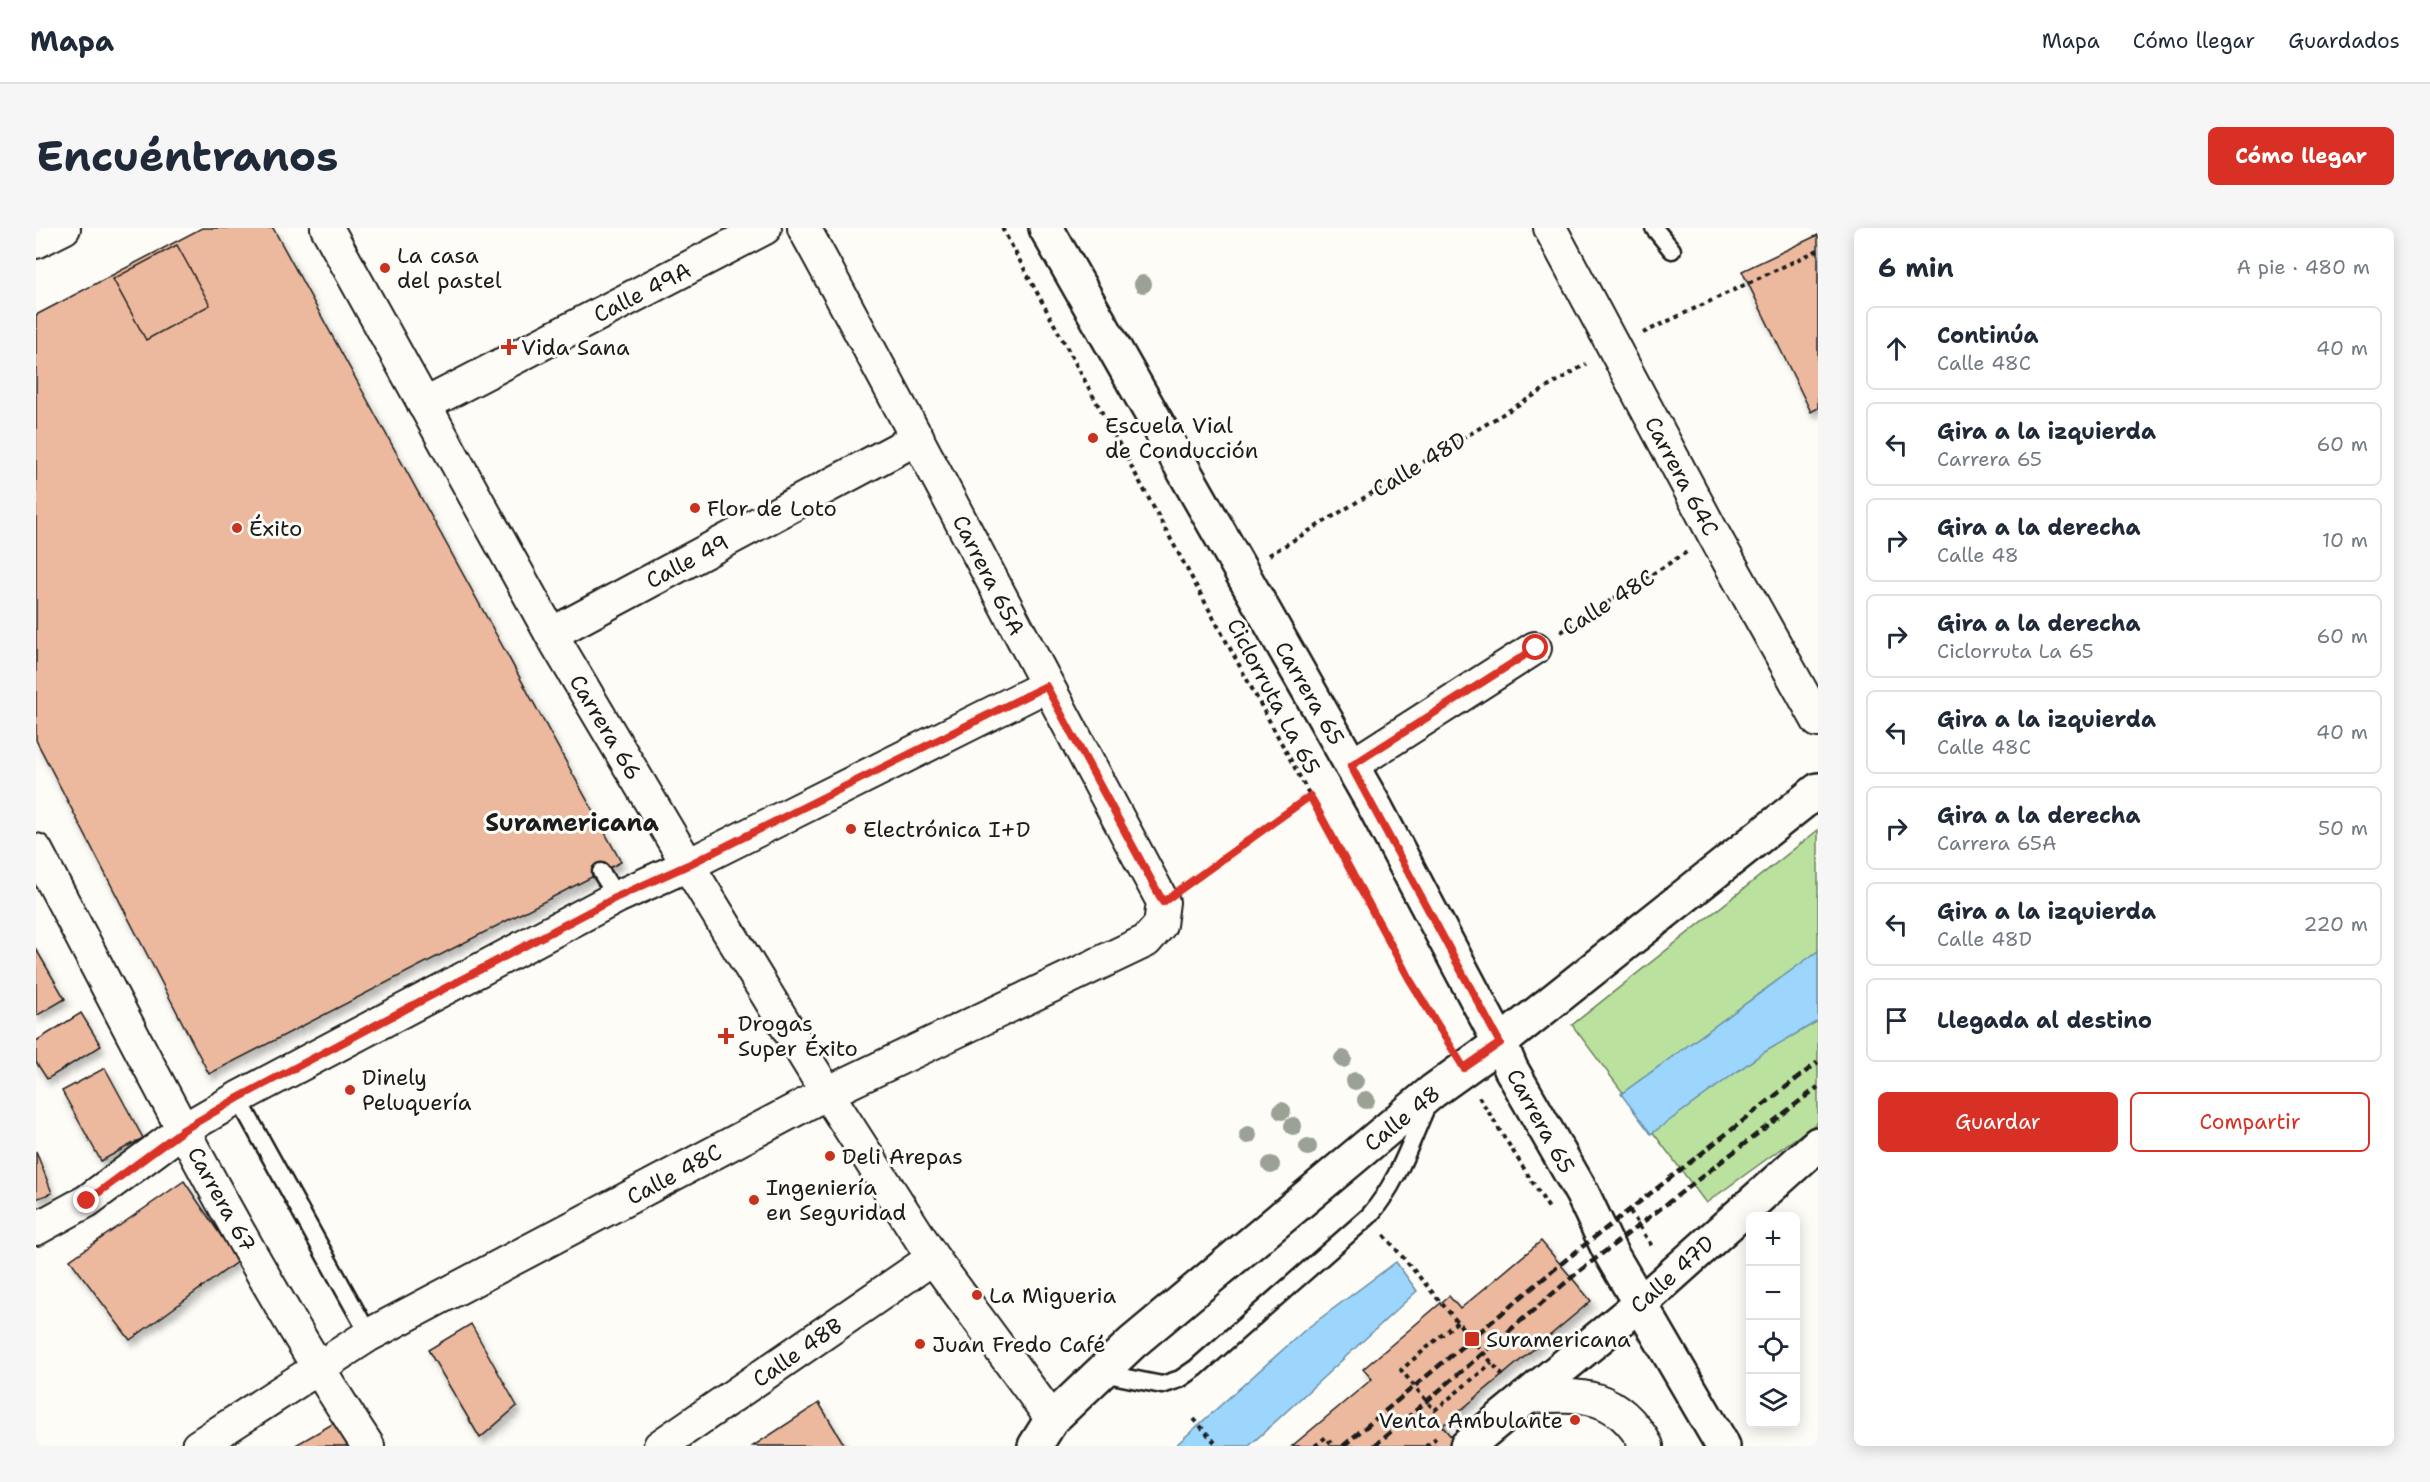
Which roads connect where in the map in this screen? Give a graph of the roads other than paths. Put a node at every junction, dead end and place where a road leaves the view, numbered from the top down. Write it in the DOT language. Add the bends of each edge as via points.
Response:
graph roads {
  1 [pos="64,228"];
  2 [pos="327,228"];
  3 [pos="765,228"];
  4 [pos="804,228"];
  5 [pos="1046,228"];
  6 [pos="1550,228"];
  7 [pos="1654,228"];
  8 [pos="36,242"];
  9 [pos="1672,250"];
  10 [pos="424,405"];
  11 [pos="918,438"];
  12 [pos="550,634"];
  13 [pos="1536,648"];
  14 [pos="1046,686"];
  15 [pos="1818,721"];
  16 [pos="1351,766"];
  17 [pos="1818,790"];
  18 [pos="36,850"];
  19 [pos="688,865"];
  20 [pos="1162,913"];
  21 [pos="1500,1043"];
  22 [pos="1433,1091"];
  23 [pos="827,1093"];
  24 [pos="238,1098"];
  25 [pos="183,1130"];
  26 [pos="1818,1144"];
  27 [pos="36,1229"];
  28 [pos="933,1258"];
  29 [pos="1641,1303"];
  30 [pos="369,1335"];
  31 [pos="316,1367"];
  32 [pos="1102,1373"];
  33 [pos="1516,1387"];
  34 [pos="1052,1419"];
  35 [pos="198,1446"];
  36 [pos="368,1446"];
  37 [pos="660,1446"];
  38 [pos="1035,1446"];
  39 [pos="1467,1446"];
  40 [pos="1647,1446"];
  41 [pos="1723,1446"];
  1 -- 8 [label="street"];
  2 -- 10 [label="street, Carrera 66"];
  3 -- 10 [label="street, Calle 49A"];
  4 -- 11 [label="street, Carrera 65A"];
  5 -- 16 [label="main road, Carrera 65"];
  6 -- 15 [label="street, Carrera 64C"];
  7 -- 9 [label="lane"];
  10 -- 12 [label="street, Carrera 66"];
  11 -- 12 [label="street, Calle 49"];
  11 -- 14 [label="street, Carrera 65A"];
  12 -- 19 [label="street, Carrera 66"];
  13 -- 16 [label="street"];
  14 -- 19 [label="street"];
  14 -- 20 [label="street, Carrera 65A"];
  16 -- 21 [label="main road, Carrera 65"];
  17 -- 21 [label="main road, Calle 48"];
  18 -- 25 [label="street, Carrera 67"];
  19 -- 23 [label="street, Carrera 66"];
  19 -- 24 [label="street" via="609,885"];
  20 -- 23 [label="street, Calle 48C" via="1146,941"];
  21 -- 22 [label="main road, Calle 48"];
  21 -- 29 [label="main road, Carrera 65"];
  22 -- 32 [label="main road, Calle 48" via="1132,1343"];
  22 -- 32 [label="lane" via="1396,1176 1369,1216 1180,1379 1162,1385"];
  23 -- 28 [label="street, Carrera 66"];
  23 -- 30 [label="street, Calle 48C"];
  24 -- 25 [label="street"];
  24 -- 30 [label="lane"];
  25 -- 27 [label="street" via="87,1201"];
  25 -- 31 [label="street, Carrera 67"];
  26 -- 29 [label="main road, Calle 47D"];
  28 -- 34 [label="street, Carrera 66"];
  28 -- 37 [label="street, Calle 48B"];
  29 -- 33 [label="main road, Calle 47D"];
  29 -- 41 [label="main road, Carrera 65"];
  30 -- 31 [label="street, Calle 48C"];
  31 -- 35 [label="street, Calle 48C"];
  31 -- 36 [label="street, Carrera 67"];
  32 -- 34 [label="main road, Calle 48"];
  33 -- 39 [label="main road, Calle 47D"];
  33 -- 40 [label="street" via="1576,1394 1607,1403 1637,1428"];
  34 -- 38 [label="main road, Calle 48"];
}
